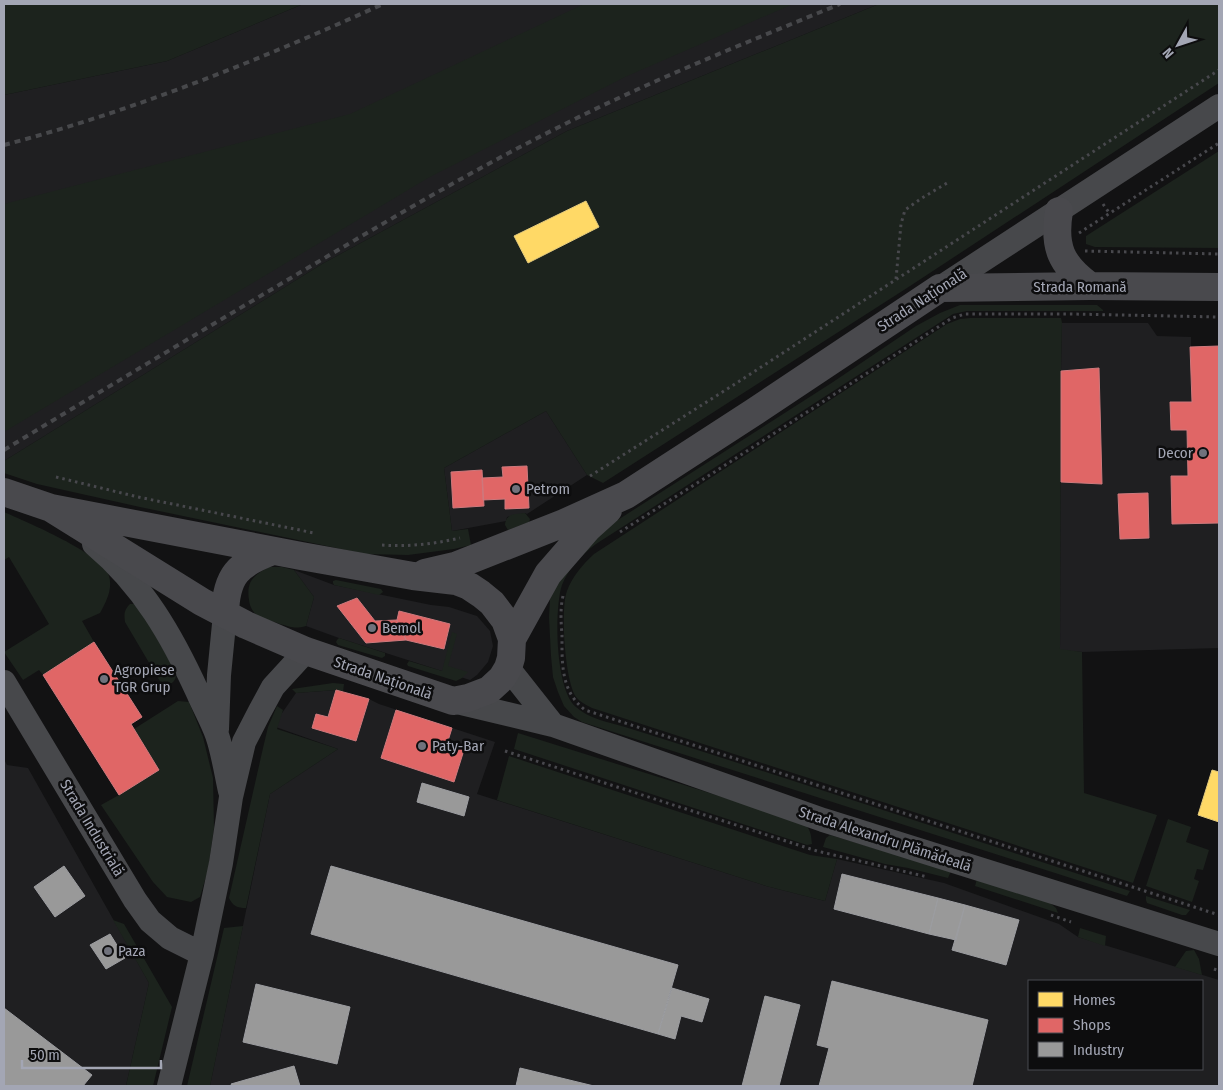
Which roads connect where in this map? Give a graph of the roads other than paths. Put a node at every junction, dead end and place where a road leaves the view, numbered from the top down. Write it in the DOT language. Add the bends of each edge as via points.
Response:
graph roads {
  1 [pos="1219,106"];
  2 [pos="1058,212"];
  3 [pos="1090,286"];
  4 [pos="1219,287"];
  5 [pos="940,288"];
  6 [pos="4,492"];
  7 [pos="626,494"];
  8 [pos="51,508"];
  9 [pos="273,551"];
  10 [pos="413,576"];
  11 [pos="226,614"];
  12 [pos="512,639"];
  13 [pos="306,651"];
  14 [pos="508,668"];
  15 [pos="4,682"];
  16 [pos="453,701"];
  17 [pos="553,726"];
  18 [pos="217,736"];
  19 [pos="231,797"];
  20 [pos="1219,944"];
  21 [pos="202,954"];
  22 [pos="169,1086"];
  1 -- 2 [label="street, Strada Națională"];
  2 -- 3 [label="main road" via="1058,246 1076,276"];
  2 -- 5 [label="street, Strada Națională"];
  3 -- 4 [label="main road, Strada Romană"];
  3 -- 5 [label="main road, Strada Romană"];
  5 -- 7 [label="main road, Strada Națională"];
  6 -- 8 [label="main road, Strada Națională"];
  7 -- 10 [label="main road, Strada Națională" via="564,523 455,566"];
  7 -- 12 [label="main road, Strada Națională" via="588,528 548,574"];
  8 -- 9 [label="main road, Strada Națională"];
  8 -- 11 [label="main road, Strada Națională"];
  8 -- 18 [label="street" via="109,557 153,610 171,637"];
  9 -- 10 [label="main road, Strada Națională"];
  9 -- 11 [label="main road" via="255,558 237,571 227,592"];
  10 -- 12 [label="main road, Strada Națională" via="469,586 492,603 505,620"];
  11 -- 13 [label="main road, Strada Națională"];
  11 -- 18 [label="street"];
  12 -- 14 [label="main road, Strada Națională"];
  13 -- 16 [label="main road, Strada Națională"];
  13 -- 19 [label="street" via="273,687 244,742"];
  14 -- 16 [label="main road, Strada Națională" via="489,690"];
  14 -- 17 [label="street"];
  15 -- 21 [label="street, Strada Industrială" via="150,921 170,938"];
  16 -- 17 [label="street, Strada Alexandru Plămădeală"];
  17 -- 20 [label="street, Strada Alexandru Plămădeală" via="819,819"];
  18 -- 19 [label="street"];
  19 -- 21 [label="street"];
  21 -- 22 [label="street"];
}
